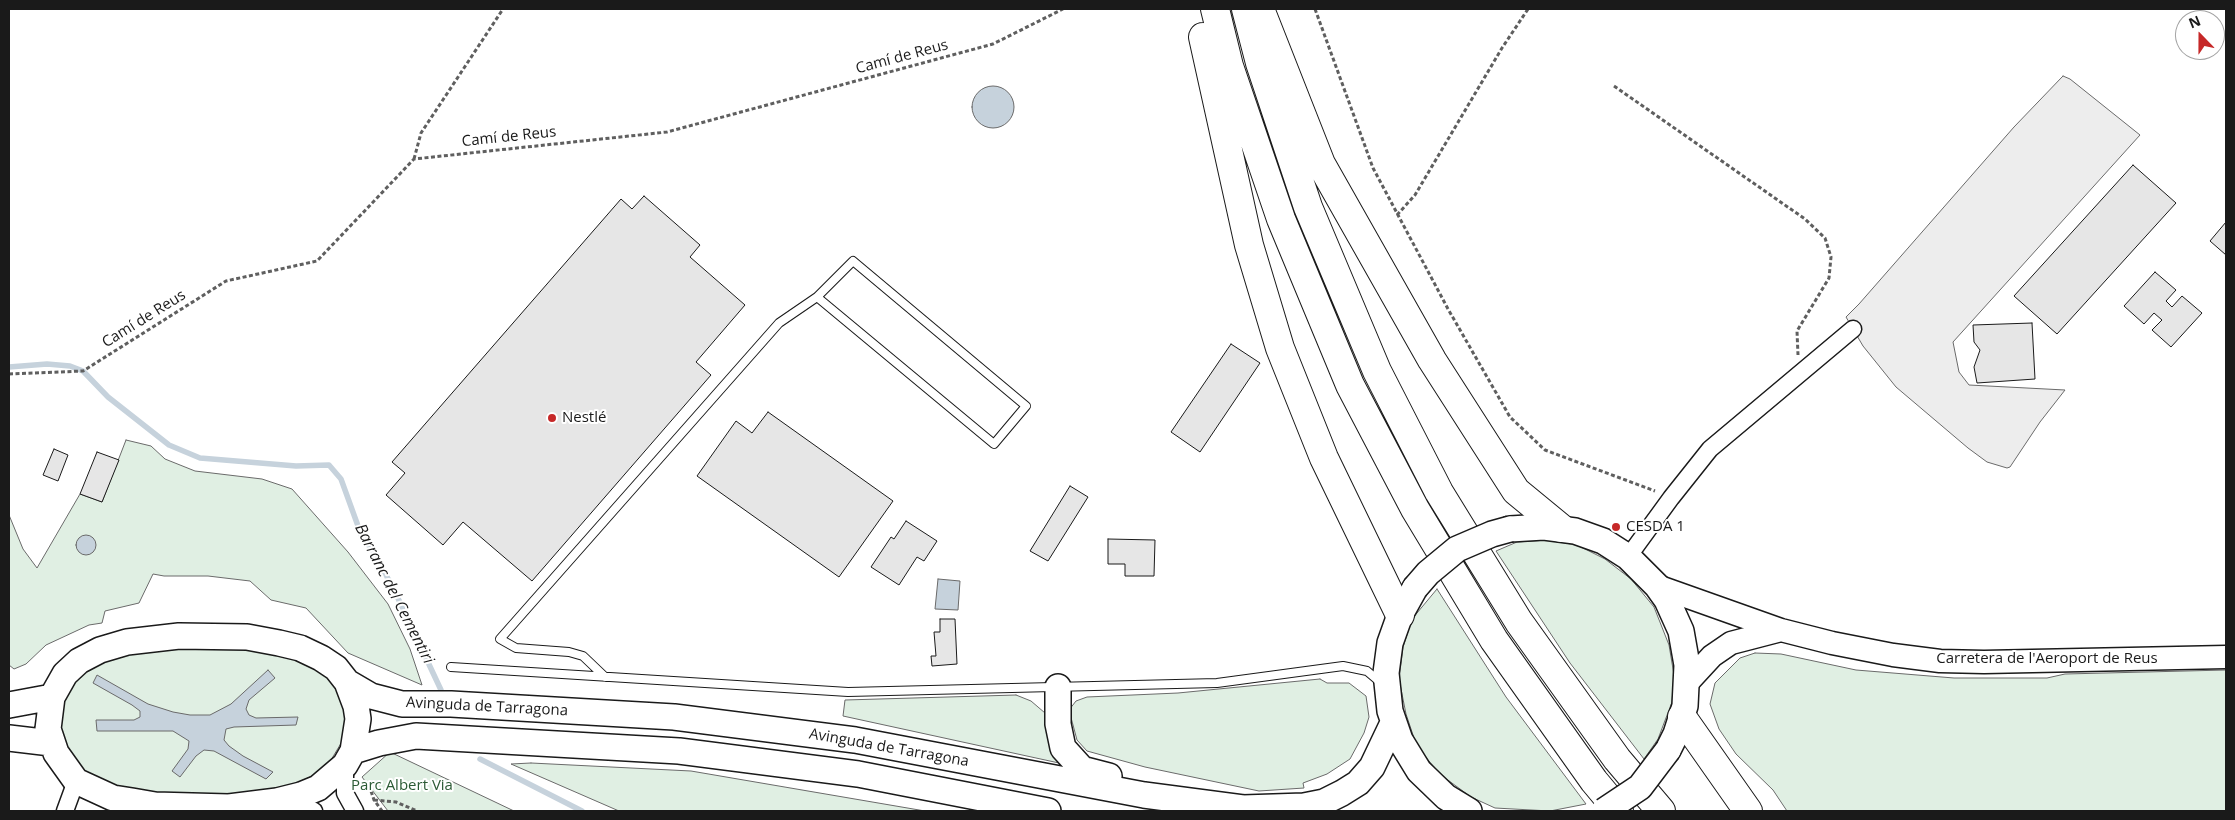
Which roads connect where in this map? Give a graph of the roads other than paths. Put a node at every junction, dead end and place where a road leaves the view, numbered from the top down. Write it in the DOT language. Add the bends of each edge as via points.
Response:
graph roads {
  1 [pos="1197,9"];
  2 [pos="1215,9"];
  3 [pos="1246,9"];
  4 [pos="1260,9"];
  5 [pos="817,297"];
  6 [pos="1853,329"];
  7 [pos="1561,528"];
  8 [pos="1628,557"];
  9 [pos="1657,586"];
  10 [pos="1400,615"];
  11 [pos="1781,630"];
  12 [pos="2226,657"];
  13 [pos="451,667"];
  14 [pos="605,677"];
  15 [pos="347,682"];
  16 [pos="1688,682"];
  17 [pos="1058,687"];
  18 [pos="1386,688"];
  19 [pos="52,697"];
  20 [pos="9,705"];
  21 [pos="1682,718"];
  22 [pos="1393,723"];
  23 [pos="9,738"];
  24 [pos="51,742"];
  25 [pos="349,758"];
  26 [pos="76,781"];
  27 [pos="277,802"];
  28 [pos="109,804"];
  29 [pos="1243,808"];
  30 [pos="1456,810"];
  31 [pos="65,811"];
  32 [pos="314,811"];
  33 [pos="355,811"];
  34 [pos="1048,811"];
  35 [pos="1604,811"];
  36 [pos="1619,811"];
  37 [pos="1661,811"];
  38 [pos="1748,811"];
  1 -- 10 [label="highway" via="1249,245 1280,348 1324,458"];
  2 -- 36 [label="highway" via="1229,66 1281,219 1350,385 1415,510 1494,640"];
  3 -- 37 [label="highway" via="1260,63 1308,207 1377,371 1439,492 1519,622 1617,759"];
  4 -- 7 [label="highway" via="1321,164 1432,360 1516,491"];
  5 -- 5 [label="lane" via="994,444 1026,406 853,261"];
  5 -- 14 [label="lane" via="779,323 500,639 516,648 583,656"];
  6 -- 8 [label="street" via="1710,449"];
  7 -- 8 [label="main road" via="1603,541"];
  7 -- 10 [label="main road, bridge" via="1510,529 1457,550 1428,573"];
  8 -- 9 [label="main road"];
  9 -- 11 [label="main road, Carretera de l'Aeroport de Reus"];
  9 -- 16 [label="main road" via="1681,631"];
  10 -- 18 [label="main road" via="1387,658"];
  11 -- 12 [label="main road, Carretera de l'Aeroport de Reus" via="1832,644 1940,661"];
  11 -- 16 [label="main road, Carretera de l'Aeroport de Reus" via="1730,643 1712,656"];
  13 -- 14 [label="lane"];
  14 -- 17 [label="lane" via="848,692"];
  15 -- 19 [label="main road" via="336,668 300,648 247,638 179,636 126,642 100,650 65,674"];
  15 -- 25 [label="main road" via="358,719"];
  15 -- 29 [label="main road, Avinguda de Tarragona" via="372,696 402,704 674,717 855,740 1144,795"];
  16 -- 21 [label="main road"];
  17 -- 18 [label="lane" via="1217,683 1343,666 1367,671"];
  17 -- 29 [label="main road" via="1062,748 1082,769"];
  18 -- 22 [label="main road"];
  19 -- 20 [label="main road"];
  19 -- 24 [label="main road" via="49,716"];
  21 -- 35 [label="main road, bridge" via="1668,750 1640,787"];
  21 -- 38 [label="highway"];
  22 -- 29 [label="main road, Avinguda de Tarragona" via="1372,767 1358,783 1342,793 1324,802 1304,806"];
  22 -- 30 [label="main road" via="1419,771"];
  23 -- 24 [label="main road"];
  24 -- 26 [label="main road"];
  25 -- 27 [label="main road" via="318,788"];
  25 -- 33 [label="street" via="346,792"];
  25 -- 34 [label="main road, Avinguda de Tarragona" via="379,743 416,736 679,751 858,774"];
  26 -- 28 [label="main road"];
  26 -- 31 [label="street"];
  27 -- 28 [label="main road" via="229,807"];
  27 -- 32 [label="street"];
}
